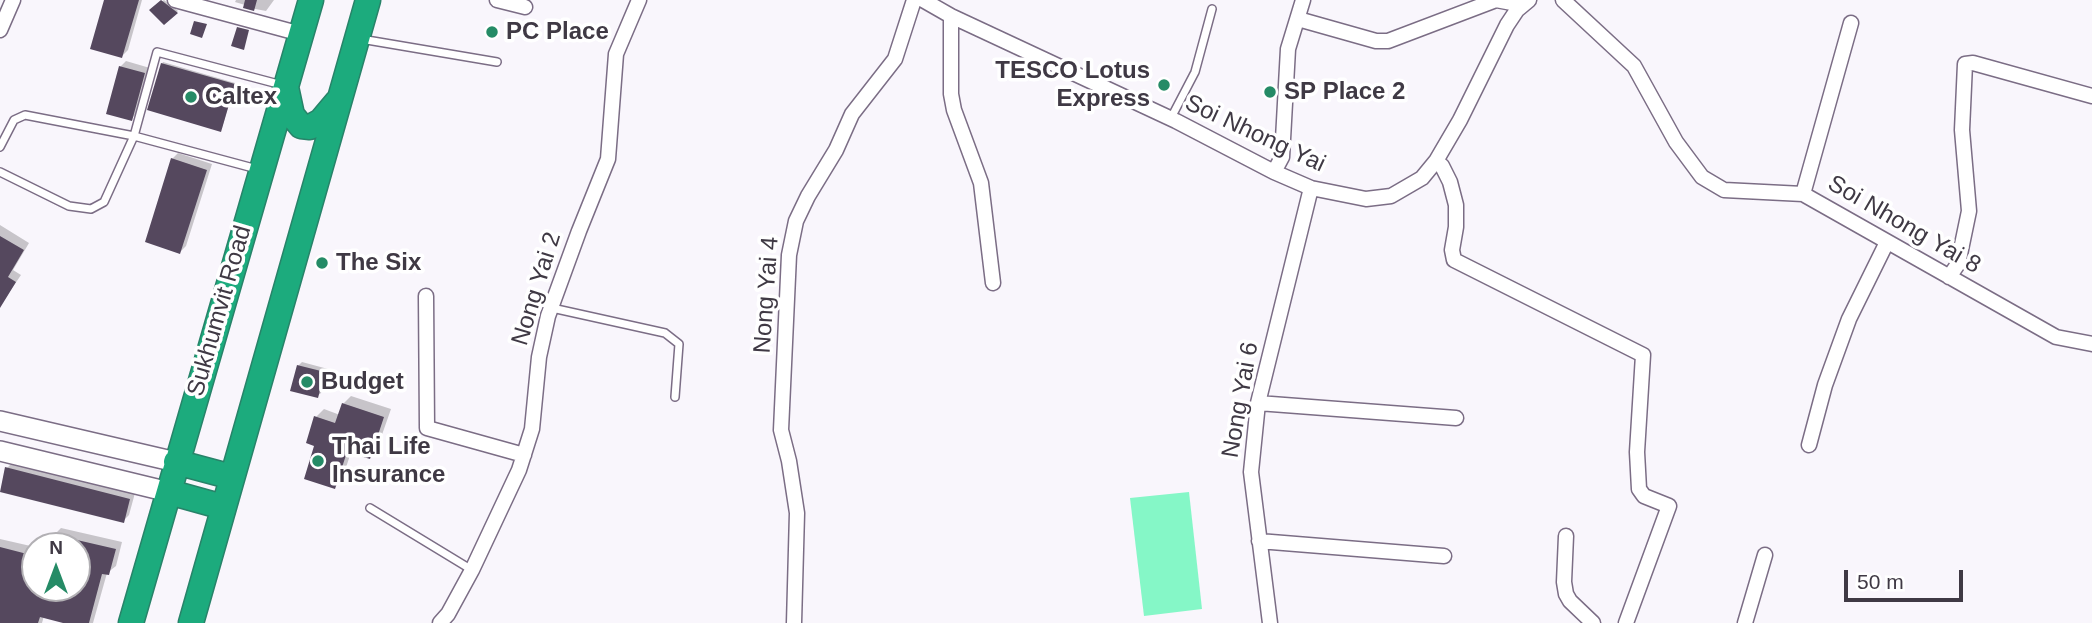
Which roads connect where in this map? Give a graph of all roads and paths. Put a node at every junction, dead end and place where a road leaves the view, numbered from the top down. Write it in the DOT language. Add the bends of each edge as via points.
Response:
graph roads {
  1 [pos="13,0"];
  2 [pos="175,0"];
  3 [pos="311,0"];
  4 [pos="368,0"];
  5 [pos="497,0"];
  6 [pos="639,0"];
  7 [pos="914,0"];
  8 [pos="923,0"];
  9 [pos="1303,0"];
  10 [pos="1563,0"];
  11 [pos="1526,2"];
  12 [pos="525,7"];
  13 [pos="1212,9"];
  14 [pos="950,16"];
  15 [pos="1298,19"];
  16 [pos="1851,23"];
  17 [pos="0,30"];
  18 [pos="301,34"];
  19 [pos="357,38"];
  20 [pos="497,62"];
  21 [pos="286,86"];
  22 [pos="2092,96"];
  23 [pos="340,99"];
  24 [pos="1171,119"];
  25 [pos="134,136"];
  26 [pos="0,147"];
  27 [pos="1436,161"];
  28 [pos="261,170"];
  29 [pos="0,172"];
  30 [pos="1274,172"];
  31 [pos="1311,188"];
  32 [pos="1803,194"];
  33 [pos="1887,242"];
  34 [pos="1949,277"];
  35 [pos="993,283"];
  36 [pos="426,296"];
  37 [pos="551,308"];
  38 [pos="2092,345"];
  39 [pos="675,397"];
  40 [pos="1258,403"];
  41 [pos="1456,418"];
  42 [pos="0,421"];
  43 [pos="1809,445"];
  44 [pos="0,453"];
  45 [pos="524,455"];
  46 [pos="176,462"];
  47 [pos="232,477"];
  48 [pos="169,492"];
  49 [pos="223,507"];
  50 [pos="370,508"];
  51 [pos="1566,536"];
  52 [pos="1259,541"];
  53 [pos="1765,555"];
  54 [pos="1444,556"];
  55 [pos="472,570"];
  56 [pos="131,623"];
  57 [pos="191,623"];
  58 [pos="440,623"];
  59 [pos="794,623"];
  60 [pos="1270,623"];
  61 [pos="1592,623"];
  62 [pos="1626,623"];
  63 [pos="1745,623"];
  1 -- 17 [label="street"];
  2 -- 18 [label="street"];
  3 -- 18 [label="highway, Sukhumvit Road"];
  4 -- 19 [label="highway"];
  5 -- 12 [label="street"];
  6 -- 37 [label="street, Nong Yai 2" via="616,54 608,159"];
  7 -- 59 [label="street, Nong Yai 4" via="895,59 852,114 808,196 796,221 789,255 781,430 797,513"];
  8 -- 14 [label="street, Soi Nhong Yai"];
  9 -- 15 [label="street"];
  10 -- 32 [label="street, Soi Nhong Yai 8" via="1634,66 1676,142 1702,177 1724,190"];
  11 -- 15 [label="street" via="1496,0 1388,41"];
  11 -- 27 [label="street, Soi Nhong Yai" via="1507,25"];
  13 -- 24 [label="lane" via="1195,72"];
  14 -- 24 [label="street, Soi Nhong Yai"];
  14 -- 35 [label="street" via="951,94 981,183"];
  15 -- 30 [label="street" via="1288,49 1282,157"];
  16 -- 32 [label="street"];
  18 -- 21 [label="highway, Sukhumvit Road"];
  19 -- 20 [label="lane"];
  19 -- 23 [label="highway"];
  21 -- 23 [label="highway" via="292,115 301,126 321,121"];
  21 -- 25 [label="lane" via="158,52"];
  21 -- 28 [label="highway, Sukhumvit Road"];
  22 -- 34 [label="street" via="1965,64 1962,130 1969,211 1958,264"];
  23 -- 47 [label="highway"];
  24 -- 30 [label="street, Soi Nhong Yai"];
  25 -- 26 [label="lane" via="25,115 14,120"];
  25 -- 28 [label="lane"];
  25 -- 29 [label="lane" via="104,202 91,209 69,206"];
  27 -- 31 [label="street, Soi Nhong Yai" via="1422,178 1391,196 1366,199"];
  27 -- 62 [label="street" via="1450,182 1456,205 1454,260 1643,355 1639,489 1644,496 1670,506"];
  28 -- 46 [label="highway, Sukhumvit Road"];
  30 -- 31 [label="street, Soi Nhong Yai"];
  31 -- 40 [label="street, Nong Yai 6"];
  32 -- 33 [label="street, Soi Nhong Yai 8"];
  33 -- 34 [label="street, Soi Nhong Yai 8"];
  33 -- 43 [label="street" via="1849,319"];
  34 -- 38 [label="street, Soi Nhong Yai 8" via="2056,337"];
  36 -- 45 [label="street" via="427,428"];
  37 -- 39 [label="lane" via="665,333 679,344"];
  37 -- 45 [label="street, Nong Yai 2"];
  40 -- 41 [label="street"];
  40 -- 52 [label="street, Nong Yai 6" via="1251,472"];
  42 -- 46 [label="main road"];
  44 -- 48 [label="main road"];
  45 -- 55 [label="street, Nong Yai 2"];
  46 -- 47 [label="highway"];
  46 -- 48 [label="highway, Sukhumvit Road"];
  47 -- 49 [label="highway"];
  48 -- 49 [label="highway"];
  48 -- 56 [label="highway, Sukhumvit Road"];
  49 -- 57 [label="highway"];
  50 -- 55 [label="lane"];
  51 -- 61 [label="street" via="1566,594"];
  52 -- 54 [label="street"];
  52 -- 60 [label="street, Nong Yai 6"];
  53 -- 63 [label="street"];
  55 -- 58 [label="street, Nong Yai 2"];
}
